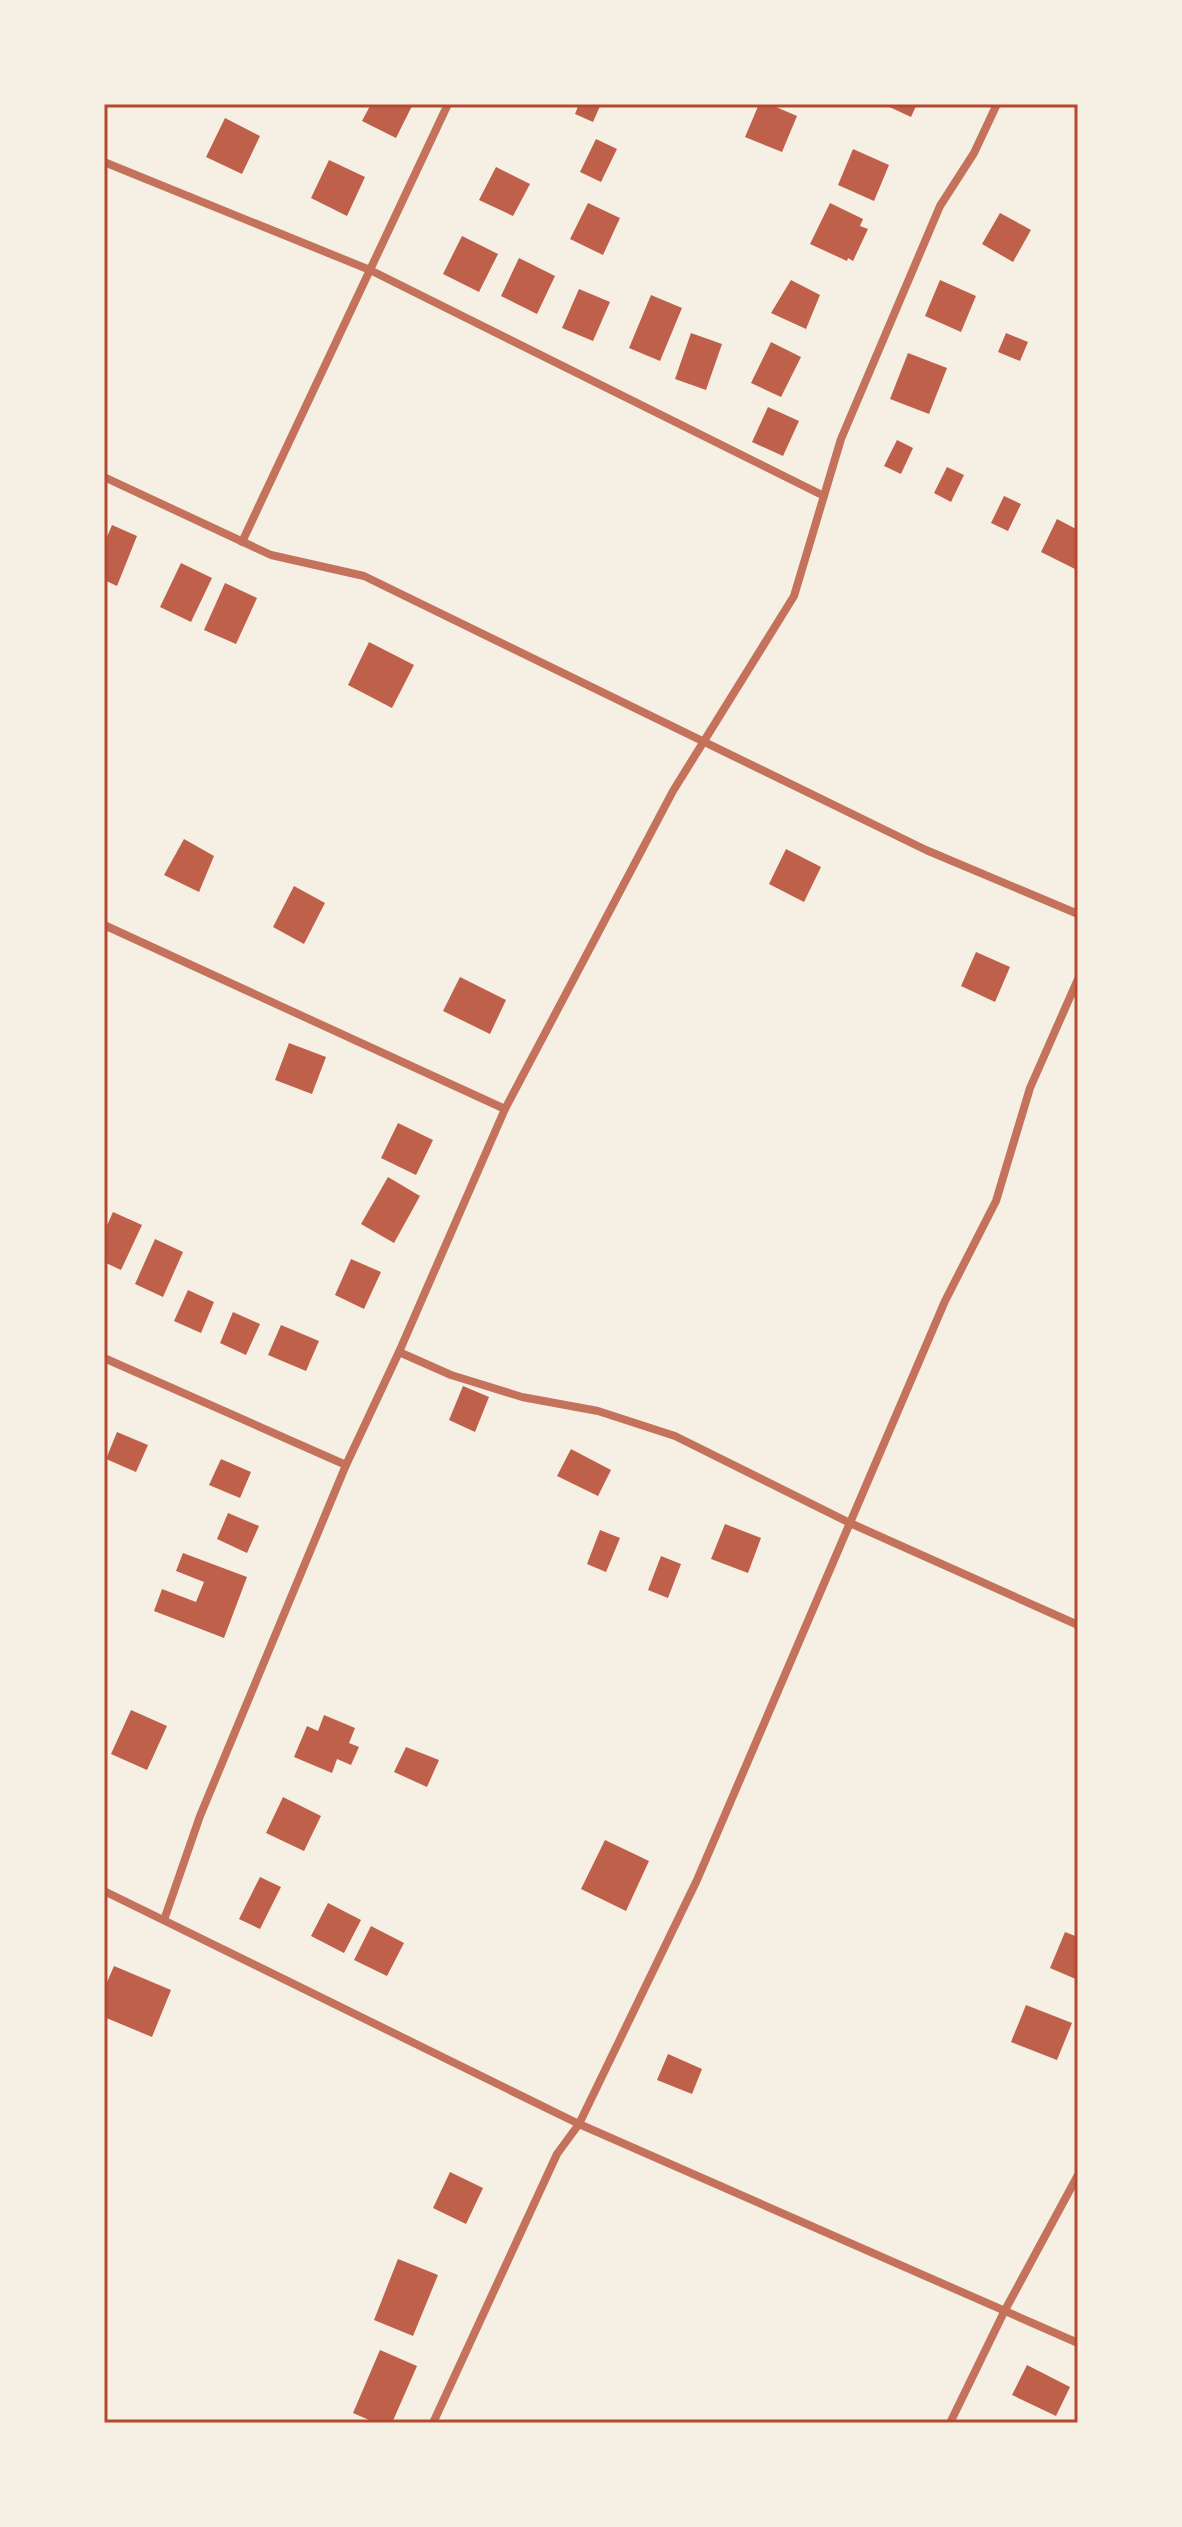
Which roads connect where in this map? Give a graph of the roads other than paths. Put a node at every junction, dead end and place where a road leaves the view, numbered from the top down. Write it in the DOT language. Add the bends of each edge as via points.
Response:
graph roads {
  1 [pos="448,104"];
  2 [pos="997,104"];
  3 [pos="104,162"];
  4 [pos="370,270"];
  5 [pos="104,477"];
  6 [pos="824,496"];
  7 [pos="242,542"];
  8 [pos="704,742"];
  9 [pos="1078,914"];
  10 [pos="104,925"];
  11 [pos="1078,979"];
  12 [pos="505,1109"];
  13 [pos="399,1352"];
  14 [pos="104,1358"];
  15 [pos="346,1465"];
  16 [pos="850,1523"];
  17 [pos="1078,1625"];
  18 [pos="104,1891"];
  19 [pos="164,1920"];
  20 [pos="579,2124"];
  21 [pos="1078,2175"];
  22 [pos="1004,2312"];
  23 [pos="1078,2343"];
  24 [pos="433,2423"];
  25 [pos="950,2423"];
  1 -- 4 [label="street"];
  2 -- 6 [label="street" via="940,206 841,439"];
  3 -- 4 [label="street"];
  4 -- 6 [label="street"];
  4 -- 7 [label="street"];
  5 -- 7 [label="street"];
  6 -- 8 [label="street" via="794,596"];
  7 -- 8 [label="street" via="271,555 364,576"];
  8 -- 9 [label="street" via="926,850"];
  8 -- 12 [label="street"];
  10 -- 12 [label="street"];
  11 -- 16 [label="street" via="1030,1088 996,1201 945,1301"];
  12 -- 13 [label="street"];
  13 -- 15 [label="street"];
  13 -- 16 [label="street" via="522,1397 598,1411 675,1436"];
  14 -- 15 [label="street"];
  15 -- 19 [label="street" via="200,1816"];
  16 -- 17 [label="street"];
  16 -- 20 [label="street" via="697,1880"];
  18 -- 19 [label="street"];
  19 -- 20 [label="street"];
  20 -- 22 [label="street"];
  20 -- 24 [label="street" via="557,2154"];
  21 -- 22 [label="street"];
  22 -- 23 [label="street"];
  22 -- 25 [label="street"];
}
